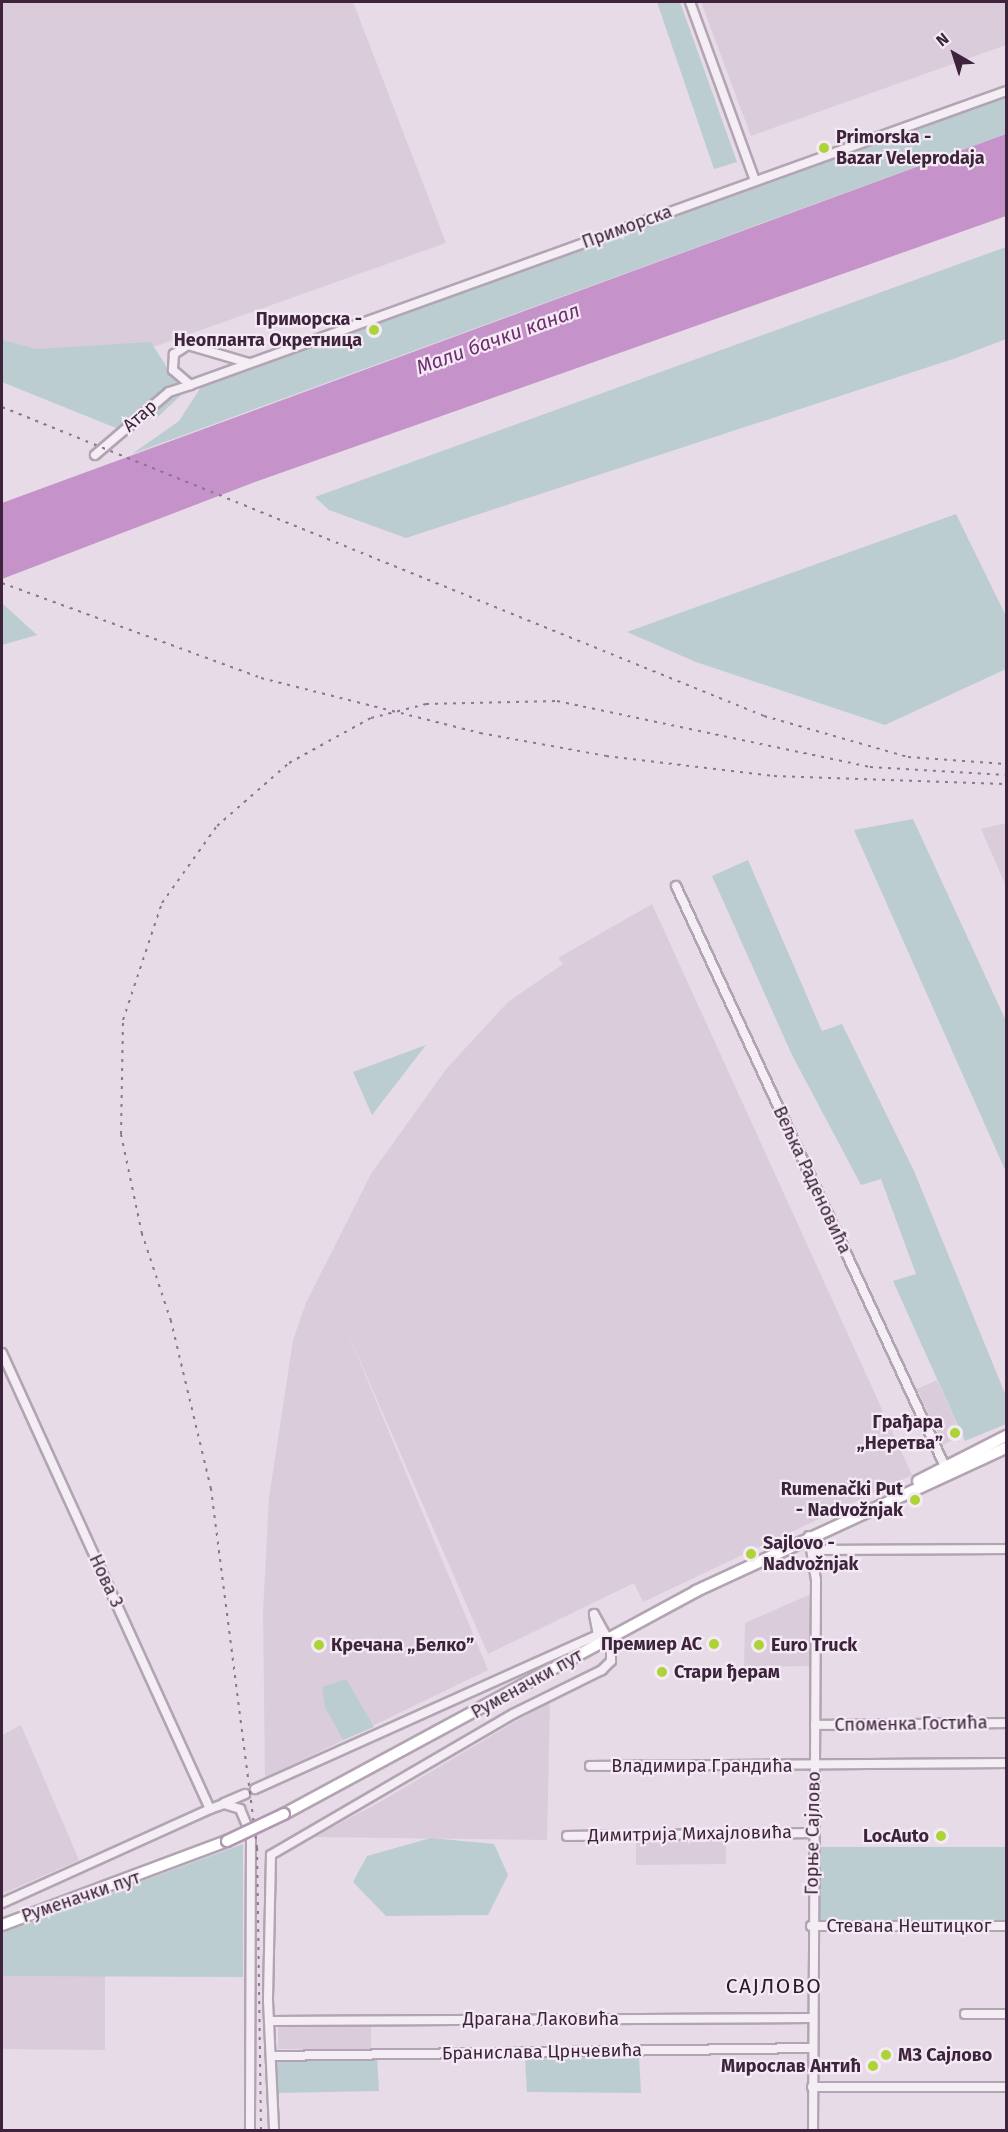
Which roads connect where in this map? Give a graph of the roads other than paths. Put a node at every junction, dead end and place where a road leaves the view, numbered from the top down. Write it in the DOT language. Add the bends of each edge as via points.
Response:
graph roads {
  1 [pos="690,2"];
  2 [pos="1006,91"];
  3 [pos="755,181"];
  4 [pos="249,363"];
  5 [pos="190,385"];
  6 [pos="95,455"];
  7 [pos="676,886"];
  8 [pos="2,1353"];
  9 [pos="1006,1436"];
  10 [pos="1006,1448"];
  11 [pos="985,1452"];
  12 [pos="946,1470"];
  13 [pos="809,1536"];
  14 [pos="1006,1549"];
  15 [pos="814,1550"];
  16 [pos="607,1639"];
  17 [pos="1006,1723"];
  18 [pos="815,1725"];
  19 [pos="1006,1763"];
  20 [pos="590,1766"];
  21 [pos="814,1766"];
  22 [pos="255,1789"];
  23 [pos="246,1794"];
  24 [pos="221,1805"];
  25 [pos="210,1809"];
  26 [pos="813,1833"];
  27 [pos="567,1836"];
  28 [pos="2,1903"];
  29 [pos="2,1925"];
  30 [pos="812,1926"];
  31 [pos="1006,1926"];
  32 [pos="965,2014"];
  33 [pos="1006,2014"];
  34 [pos="811,2018"];
  35 [pos="271,2020"];
  36 [pos="812,2048"];
  37 [pos="272,2056"];
  38 [pos="1006,2086"];
  39 [pos="812,2087"];
  40 [pos="250,2130"];
  41 [pos="274,2130"];
  42 [pos="813,2130"];
  1 -- 3 [label="street"];
  2 -- 3 [label="street, Приморска"];
  3 -- 4 [label="street, Приморска"];
  4 -- 5 [label="street, Приморска"];
  4 -- 5 [label="street" via="188,345 174,354 173,370"];
  5 -- 6 [label="street, Атар" via="169,392"];
  7 -- 12 [label="street, Вељка Раденовића"];
  8 -- 25 [label="street, Нова 3"];
  9 -- 11 [label="main road, Руменачки пут"];
  10 -- 11 [label="main road, Руменачки пут"];
  11 -- 12 [label="main road, Руменачки пут"];
  12 -- 13 [label="main road, Руменачки пут"];
  13 -- 15 [label="street, Горње Сајлово"];
  13 -- 16 [label="main road, Руменачки пут"];
  14 -- 15 [label="street"];
  15 -- 18 [label="street, Горње Сајлово"];
  16 -- 22 [label="street" via="594,1614 598,1635"];
  16 -- 29 [label="main road, Руменачки пут, bridge" via="284,1814 227,1840"];
  16 -- 35 [label="street" via="613,1655 602,1670 513,1714 274,1852 268,1867 274,1916"];
  17 -- 18 [label="street, Споменка Гостића"];
  18 -- 21 [label="street, Горње Сајлово"];
  19 -- 21 [label="street, Владимира Грандића"];
  20 -- 21 [label="street, Владимира Грандића"];
  21 -- 26 [label="street, Горње Сајлово"];
  23 -- 24 [label="street"];
  24 -- 25 [label="street"];
  24 -- 40 [label="street" via="240,1809 251,1835"];
  25 -- 28 [label="street"];
  26 -- 27 [label="street, Димитрија Михајловића"];
  26 -- 30 [label="street, Горње Сајлово"];
  30 -- 31 [label="street, Стевана Нештицког"];
  30 -- 34 [label="street, Горње Сајлово"];
  32 -- 33 [label="street"];
  34 -- 35 [label="street, Драгана Лаковића"];
  34 -- 36 [label="street, Горње Сајлово"];
  35 -- 37 [label="street"];
  36 -- 37 [label="street, Бранислава Црнчевића"];
  36 -- 39 [label="street, Горње Сајлово"];
  37 -- 41 [label="street"];
  38 -- 39 [label="street"];
  39 -- 42 [label="street, Горње Сајлово"];
}
